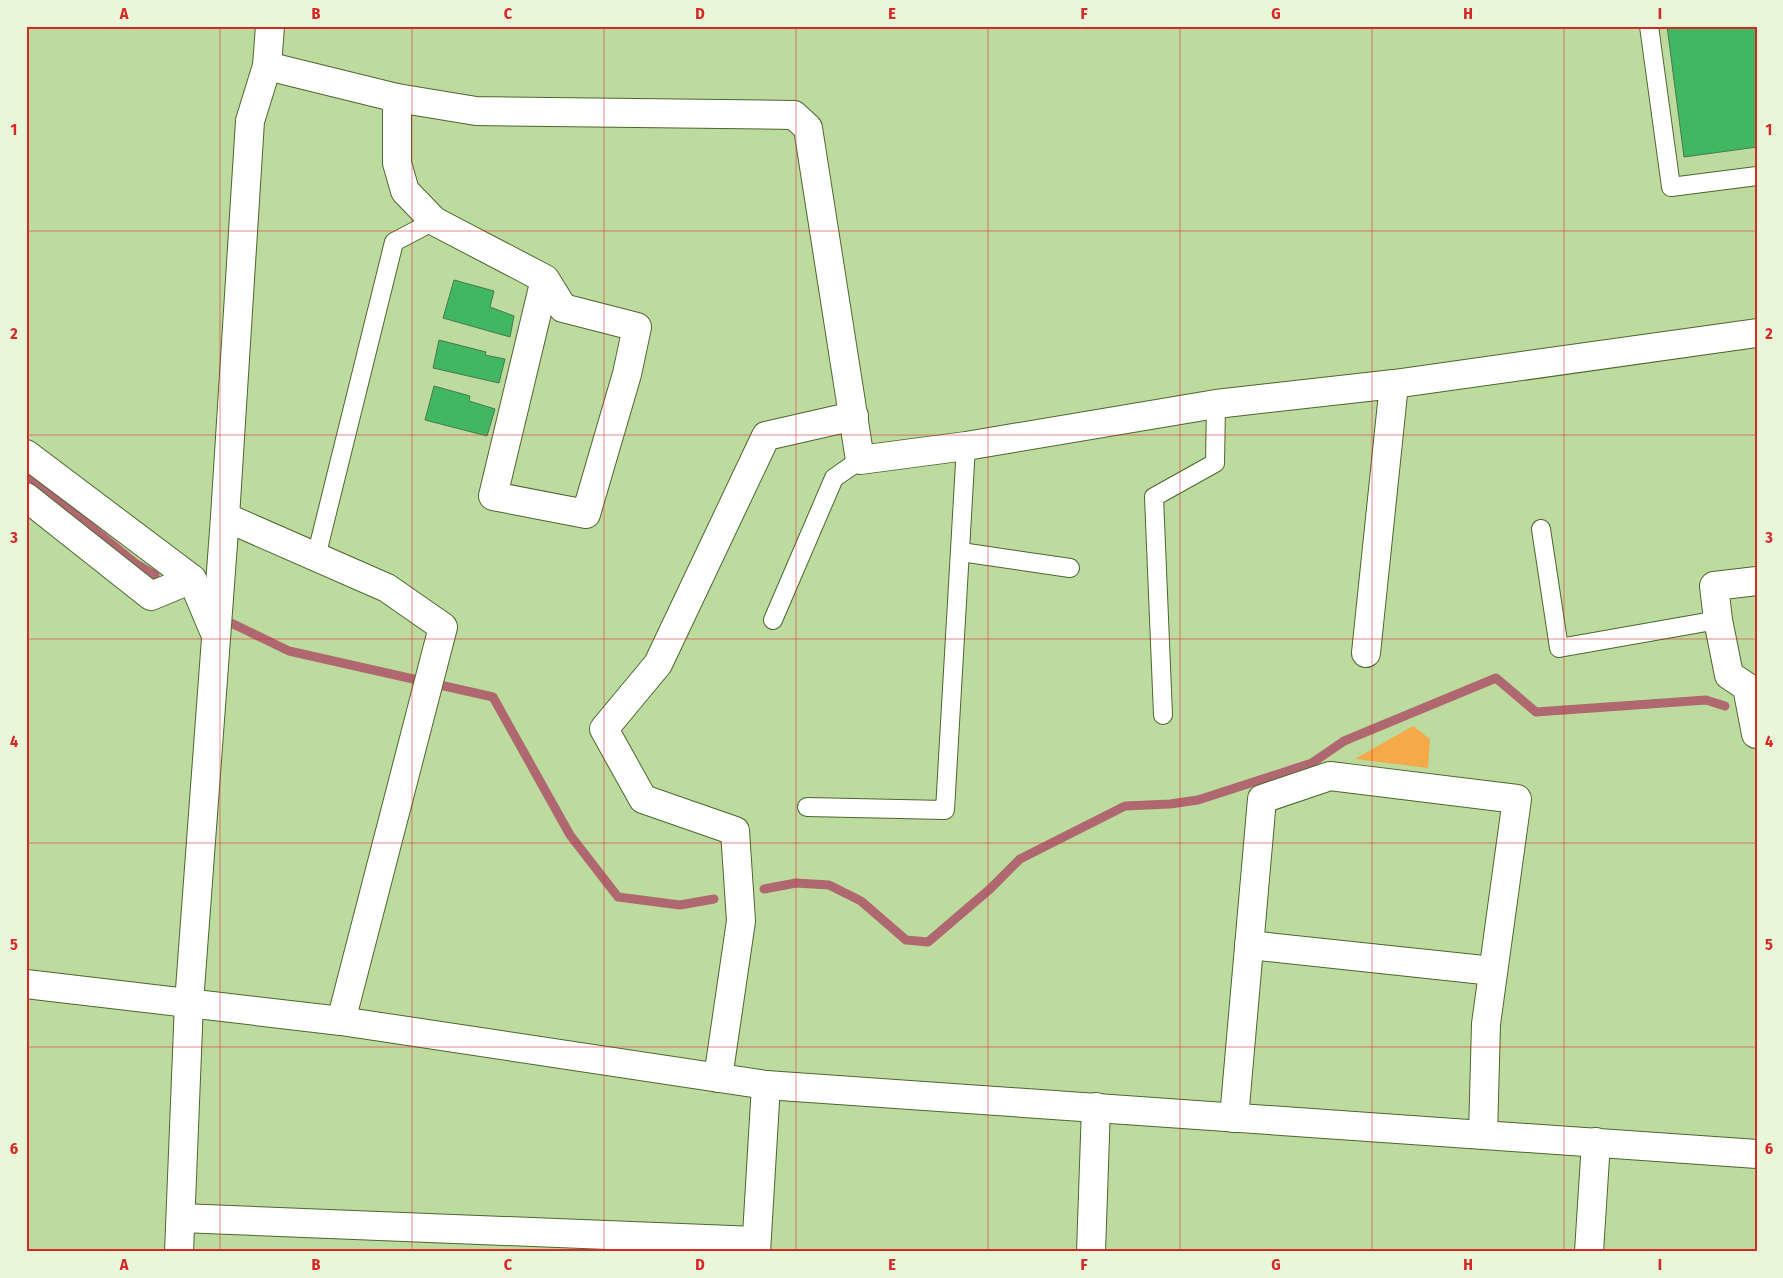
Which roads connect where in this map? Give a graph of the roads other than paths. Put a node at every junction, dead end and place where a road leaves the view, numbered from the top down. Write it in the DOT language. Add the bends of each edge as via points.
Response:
graph roads {
  1 [pos="270,26"];
  2 [pos="1649,26"];
  3 [pos="267,66"];
  4 [pos="396,98"];
  5 [pos="1757,176"];
  6 [pos="434,221"];
  7 [pos="545,279"];
  8 [pos="1757,333"];
  9 [pos="1394,384"];
  10 [pos="1216,404"];
  11 [pos="854,416"];
  12 [pos="966,446"];
  13 [pos="26,454"];
  14 [pos="860,460"];
  15 [pos="26,497"];
  16 [pos="225,518"];
  17 [pos="1541,529"];
  18 [pos="961,552"];
  19 [pos="316,557"];
  20 [pos="1070,568"];
  21 [pos="192,579"];
  22 [pos="1757,581"];
  23 [pos="773,620"];
  24 [pos="1718,620"];
  25 [pos="216,636"];
  26 [pos="1366,652"];
  27 [pos="1163,715"];
  28 [pos="1756,734"];
  29 [pos="1757,739"];
  30 [pos="807,807"];
  31 [pos="1249,945"];
  32 [pos="1493,972"];
  33 [pos="26,984"];
  34 [pos="189,1003"];
  35 [pos="341,1021"];
  36 [pos="718,1078"];
  37 [pos="766,1085"];
  38 [pos="1096,1108"];
  39 [pos="1234,1118"];
  40 [pos="1484,1135"];
  41 [pos="1596,1142"];
  42 [pos="1757,1154"];
  43 [pos="181,1218"];
  44 [pos="756,1247"];
  45 [pos="179,1252"];
  46 [pos="1091,1252"];
  47 [pos="1589,1252"];
  1 -- 3 [label="street"];
  2 -- 5 [label="lane" via="1671,187"];
  3 -- 4 [label="street"];
  3 -- 16 [label="street" via="250,122"];
  4 -- 6 [label="street" via="397,163 405,190"];
  4 -- 11 [label="street" via="476,111 794,114 808,128"];
  6 -- 7 [label="street"];
  6 -- 19 [label="lane" via="394,242"];
  7 -- 7 [label="street" via="493,496 586,514 627,374 637,327 563,308"];
  8 -- 9 [label="street"];
  9 -- 10 [label="street"];
  9 -- 26 [label="street"];
  10 -- 12 [label="street"];
  10 -- 27 [label="lane" via="1215,463 1154,497"];
  11 -- 14 [label="street"];
  11 -- 36 [label="street" via="766,436 658,664 604,729 643,799 735,831 741,921"];
  12 -- 14 [label="street"];
  12 -- 18 [label="lane"];
  13 -- 21 [label="street"];
  14 -- 23 [label="lane" via="834,478"];
  15 -- 21 [label="street" via="151,596"];
  16 -- 19 [label="street"];
  16 -- 25 [label="street"];
  17 -- 24 [label="lane" via="1559,648"];
  18 -- 20 [label="lane"];
  18 -- 30 [label="lane" via="945,810"];
  19 -- 35 [label="street" via="387,588 443,627"];
  21 -- 25 [label="street"];
  22 -- 24 [label="street" via="1714,586"];
  24 -- 28 [label="street" via="1729,675 1746,688"];
  25 -- 34 [label="street"];
  28 -- 29 [label="street"];
  31 -- 32 [label="street"];
  31 -- 32 [label="street" via="1262,799 1330,776 1517,799"];
  31 -- 39 [label="street"];
  32 -- 40 [label="street" via="1486,1024"];
  33 -- 34 [label="street"];
  34 -- 35 [label="street"];
  34 -- 43 [label="street"];
  35 -- 36 [label="street"];
  36 -- 37 [label="street"];
  37 -- 38 [label="street"];
  37 -- 44 [label="street"];
  38 -- 39 [label="street"];
  38 -- 46 [label="street"];
  39 -- 40 [label="street"];
  40 -- 41 [label="street"];
  41 -- 42 [label="street"];
  41 -- 47 [label="street"];
  43 -- 44 [label="street"];
  43 -- 45 [label="street"];
}
